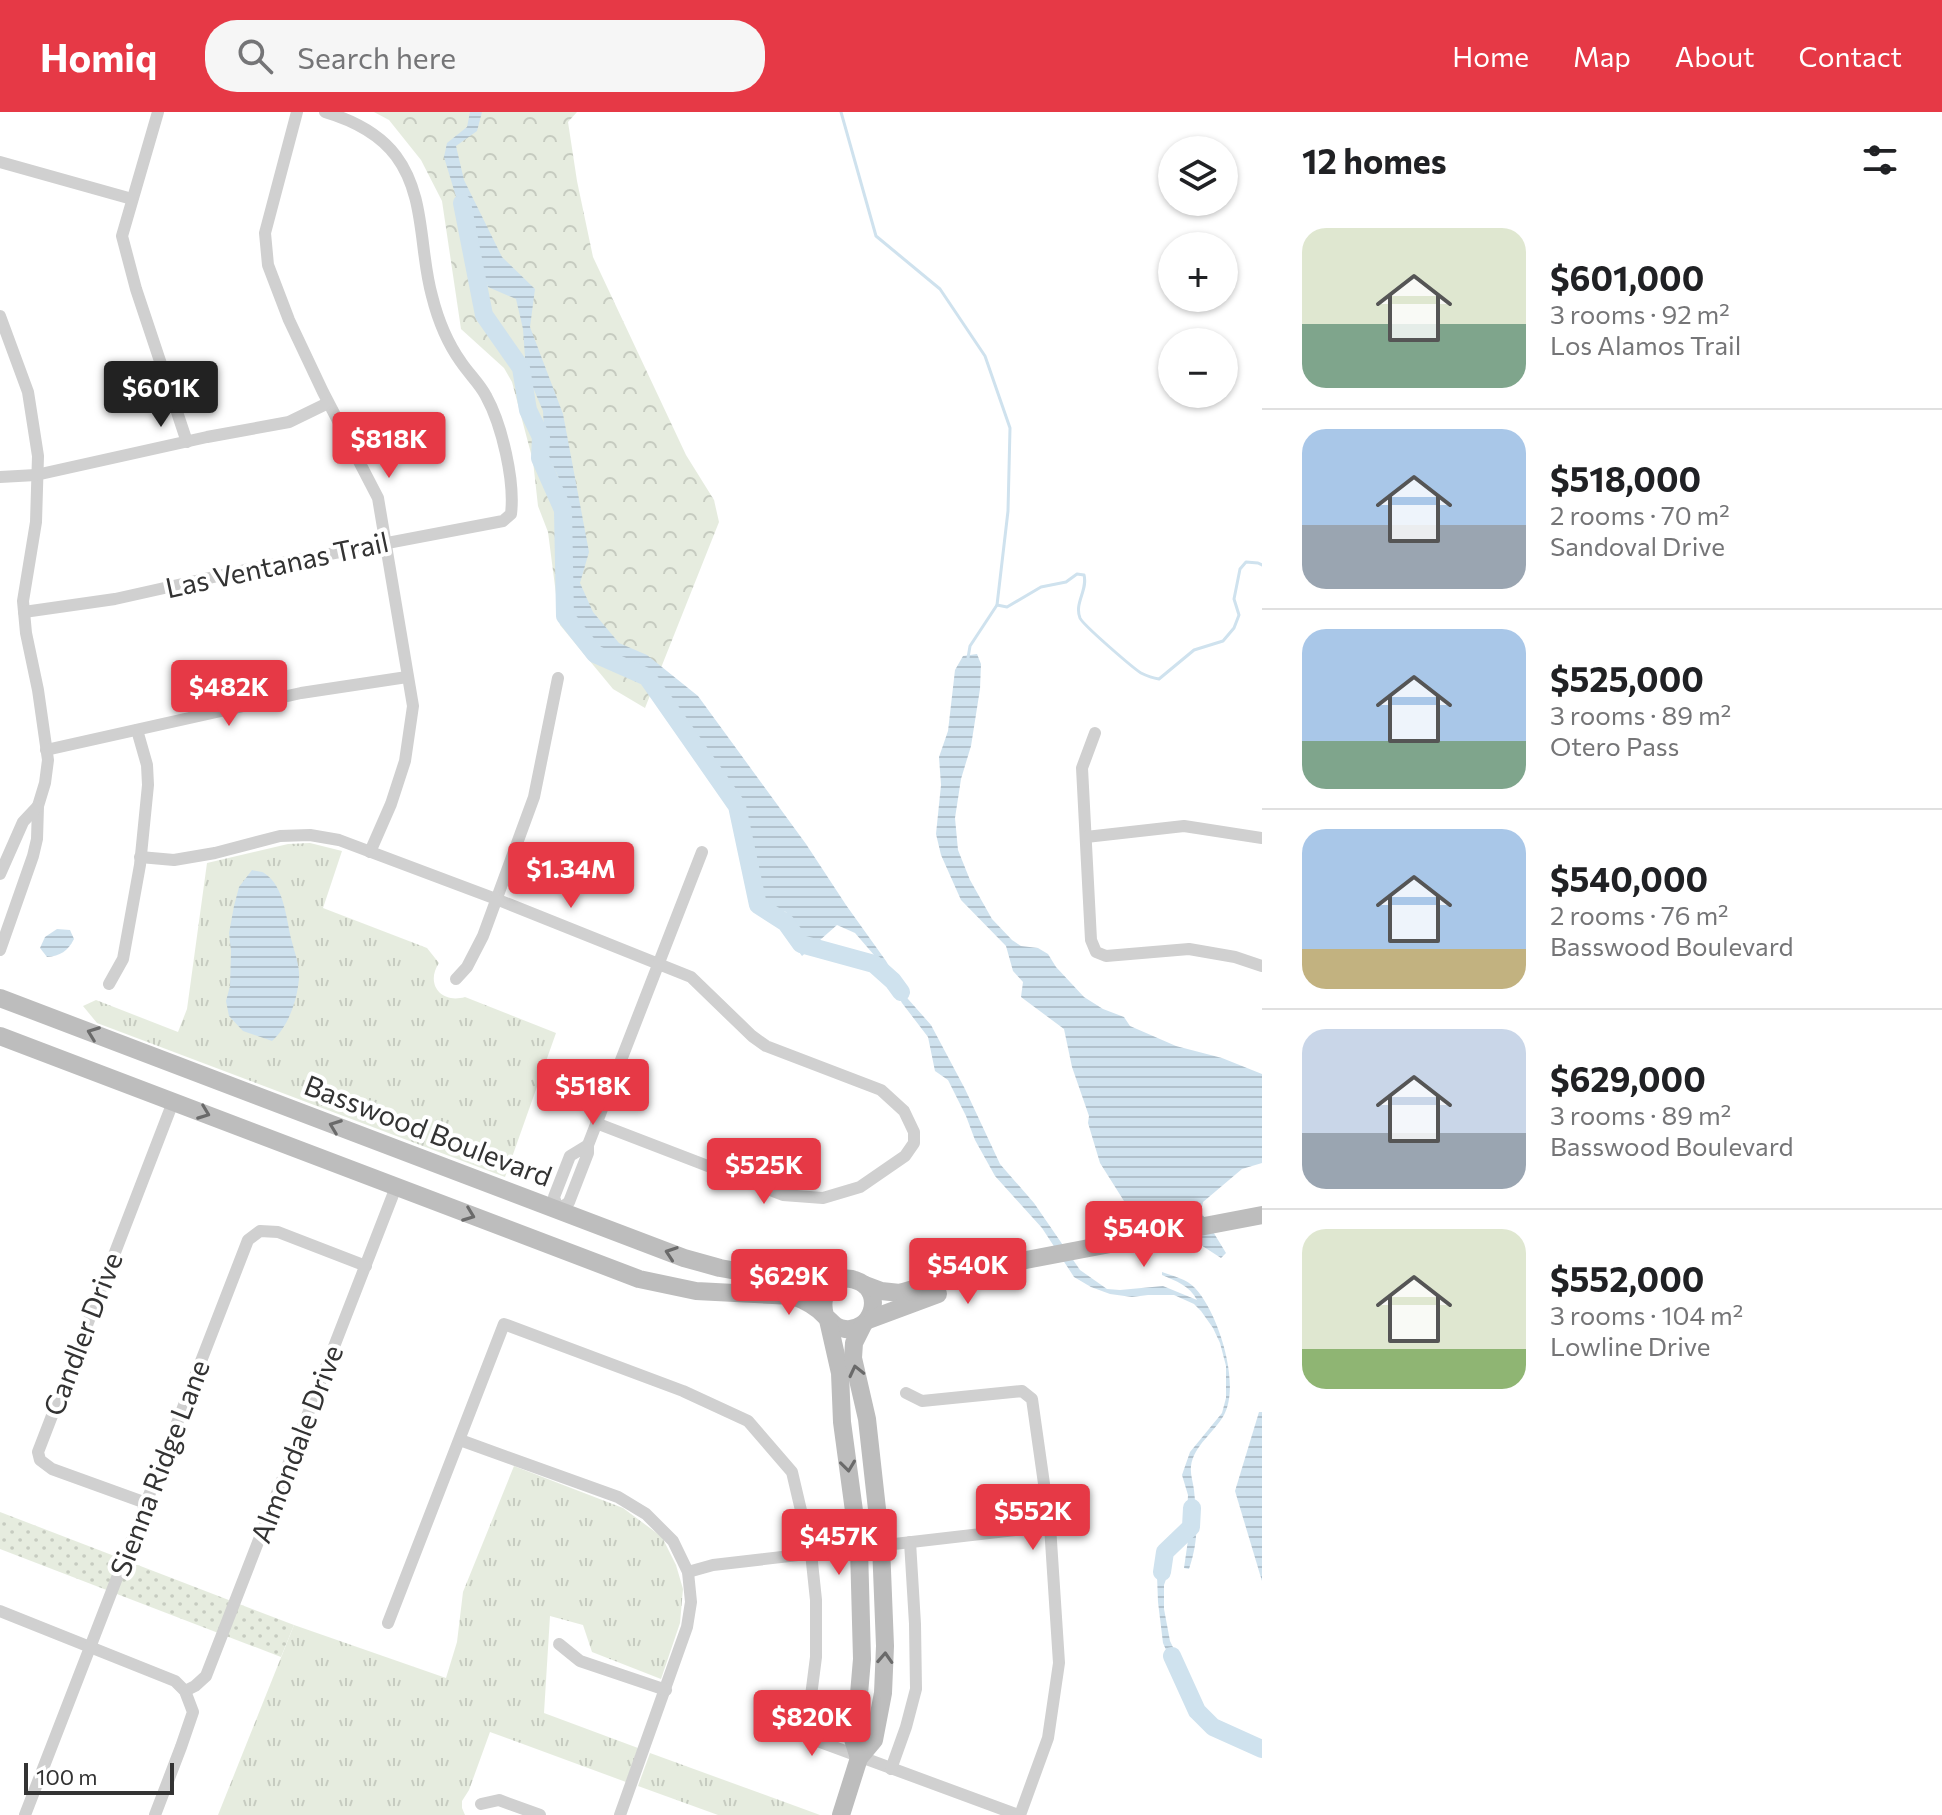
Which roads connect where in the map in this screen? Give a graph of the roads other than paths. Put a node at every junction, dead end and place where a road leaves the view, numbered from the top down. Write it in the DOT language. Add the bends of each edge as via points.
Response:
graph roads {
  1 [pos="158,112"];
  2 [pos="297,112"];
  3 [pos="325,112"];
  4 [pos="0,162"];
  5 [pos="132,199"];
  6 [pos="0,316"];
  7 [pos="328,403"];
  8 [pos="187,442"];
  9 [pos="36,475"];
  10 [pos="0,477"];
  11 [pos="385,542"];
  12 [pos="24,612"];
  13 [pos="407,677"];
  14 [pos="558,678"];
  15 [pos="137,730"];
  16 [pos="1095,733"];
  17 [pos="46,750"];
  18 [pos="38,806"];
  19 [pos="19,830"];
  20 [pos="37,835"];
  21 [pos="1086,837"];
  22 [pos="1262,838"];
  23 [pos="370,852"];
  24 [pos="702,852"];
  25 [pos="140,857"];
  26 [pos="2,869"];
  27 [pos="28,873"];
  28 [pos="496,899"];
  29 [pos="0,950"];
  30 [pos="658,964"];
  31 [pos="1262,966"];
  32 [pos="456,979"];
  33 [pos="109,984"];
  34 [pos="0,998"];
  35 [pos="0,1036"];
  36 [pos="173,1102"];
  37 [pos="596,1123"];
  38 [pos="588,1145"];
  39 [pos="408,1154"];
  40 [pos="567,1164"];
  41 [pos="582,1170"];
  42 [pos="396,1187"];
  43 [pos="558,1210"];
  44 [pos="1254,1222"];
  45 [pos="1030,1264"];
  46 [pos="366,1266"];
  47 [pos="844,1279"];
  48 [pos="865,1285"];
  49 [pos="826,1317"];
  50 [pos="866,1322"];
  51 [pos="906,1393"];
  52 [pos="460,1440"];
  53 [pos="146,1503"];
  54 [pos="1050,1526"];
  55 [pos="910,1542"];
  56 [pos="881,1545"];
  57 [pos="859,1548"];
  58 [pos="811,1553"];
  59 [pos="688,1572"];
  60 [pos="0,1611"];
  61 [pos="388,1623"];
  62 [pos="559,1644"];
  63 [pos="91,1646"];
  64 [pos="666,1690"];
  65 [pos="185,1691"];
  66 [pos="859,1758"];
  67 [pos="891,1769"];
  68 [pos="481,1804"];
  69 [pos="25,1815"];
  70 [pos="155,1815"];
  71 [pos="540,1815"];
  72 [pos="620,1815"];
  73 [pos="841,1815"];
  74 [pos="1019,1815"];
  1 -- 5 [label="street"];
  2 -- 7 [label="street" via="265,233 268,265"];
  3 -- 11 [label="street, Las Ventanas Trail" via="371,132 409,178 445,337 495,415 513,497 511,514 503,521"];
  4 -- 5 [label="street"];
  5 -- 8 [label="street" via="122,236"];
  6 -- 9 [label="street" via="28,392"];
  7 -- 8 [label="street" via="289,422"];
  7 -- 11 [label="street" via="378,498"];
  8 -- 9 [label="street"];
  9 -- 10 [label="street"];
  9 -- 12 [label="street" via="36,522"];
  11 -- 12 [label="street, Las Ventanas Trail" via="115,599"];
  11 -- 13 [label="street"];
  12 -- 17 [label="street"];
  13 -- 15 [label="street" via="301,693"];
  13 -- 23 [label="street" via="413,706 405,761"];
  14 -- 28 [label="street" via="534,797"];
  15 -- 17 [label="street"];
  15 -- 25 [label="street" via="148,785"];
  16 -- 21 [label="street" via="1082,768"];
  17 -- 18 [label="street"];
  18 -- 19 [label="street"];
  18 -- 20 [label="street"];
  19 -- 20 [label="street"];
  19 -- 26 [label="street"];
  20 -- 27 [label="street"];
  21 -- 22 [label="street" via="1184,826"];
  21 -- 31 [label="street" via="1096,952 1106,956 1189,949"];
  23 -- 25 [label="street" via="310,835 280,836 174,860"];
  23 -- 28 [label="street"];
  24 -- 30 [label="street"];
  25 -- 33 [label="street" via="123,959"];
  26 -- 27 [label="street"];
  27 -- 29 [label="street"];
  28 -- 30 [label="street"];
  28 -- 32 [label="street" via="483,936"];
  30 -- 37 [label="street"];
  30 -- 37 [label="street" via="691,977 766,1046 881,1090 904,1111 914,1143 905,1156 860,1187 823,1198 783,1195"];
  39 -- 34 [label="main road, Basswood Boulevard, one-way"];
  35 -- 36 [label="main road"];
  36 -- 42 [label="main road, one-way"];
  36 -- 53 [label="street, Candler Drive" via="38,1452 52,1469"];
  37 -- 38 [label="street"];
  38 -- 40 [label="street"];
  38 -- 41 [label="street"];
  39 -- 42 [label="main road"];
  39 -- 43 [label="main road, Basswood Boulevard"];
  40 -- 41 [label="street"];
  40 -- 43 [label="street" via="554,1197"];
  41 -- 43 [label="street" via="569,1202"];
  42 -- 46 [label="street, Almondale Drive"];
  42 -- 49 [label="main road, one-way" via="639,1279 696,1291 793,1296"];
  47 -- 43 [label="main road, Basswood Boulevard, one-way" via="774,1277 720,1268"];
  44 -- 45 [label="main road"];
  45 -- 48 [label="main road" via="961,1275 900,1293"];
  45 -- 50 [label="main road"];
  46 -- 53 [label="street, Sienna Ridge Lane" via="278,1232 260,1231 248,1240"];
  46 -- 65 [label="street, Almondale Drive" via="206,1676"];
  47 -- 48 [label="main road"];
  47 -- 49 [label="main road" via="825,1292"];
  48 -- 50 [label="main road" via="873,1304"];
  49 -- 50 [label="main road" via="841,1329"];
  49 -- 57 [label="main road, one-way" via="840,1373"];
  56 -- 50 [label="main road, one-way" via="867,1419 853,1358 854,1343"];
  51 -- 54 [label="street" via="922,1401 1022,1391 1028,1395"];
  52 -- 58 [label="street" via="504,1324 748,1421 792,1472"];
  52 -- 59 [label="street" via="618,1497 646,1514 673,1541"];
  52 -- 61 [label="street"];
  53 -- 63 [label="street, Sienna Ridge Lane"];
  54 -- 55 [label="street"];
  54 -- 74 [label="street" via="1059,1663 1048,1738"];
  55 -- 56 [label="street"];
  55 -- 67 [label="street" via="916,1689"];
  56 -- 57 [label="street"];
  66 -- 56 [label="main road, one-way" via="874,1740 883,1693"];
  57 -- 58 [label="street"];
  57 -- 66 [label="main road" via="862,1659 852,1736"];
  58 -- 59 [label="street"];
  58 -- 66 [label="street" via="816,1657 808,1732"];
  59 -- 64 [label="street" via="687,1627"];
  60 -- 63 [label="street"];
  62 -- 64 [label="street" via="580,1661"];
  63 -- 65 [label="street" via="175,1681"];
  63 -- 69 [label="street, Sienna Ridge Lane"];
  64 -- 72 [label="street"];
  65 -- 70 [label="street" via="193,1712"];
  66 -- 67 [label="street"];
  66 -- 73 [label="main road"];
  67 -- 74 [label="street"];
  68 -- 71 [label="street" via="499,1800"];
}
